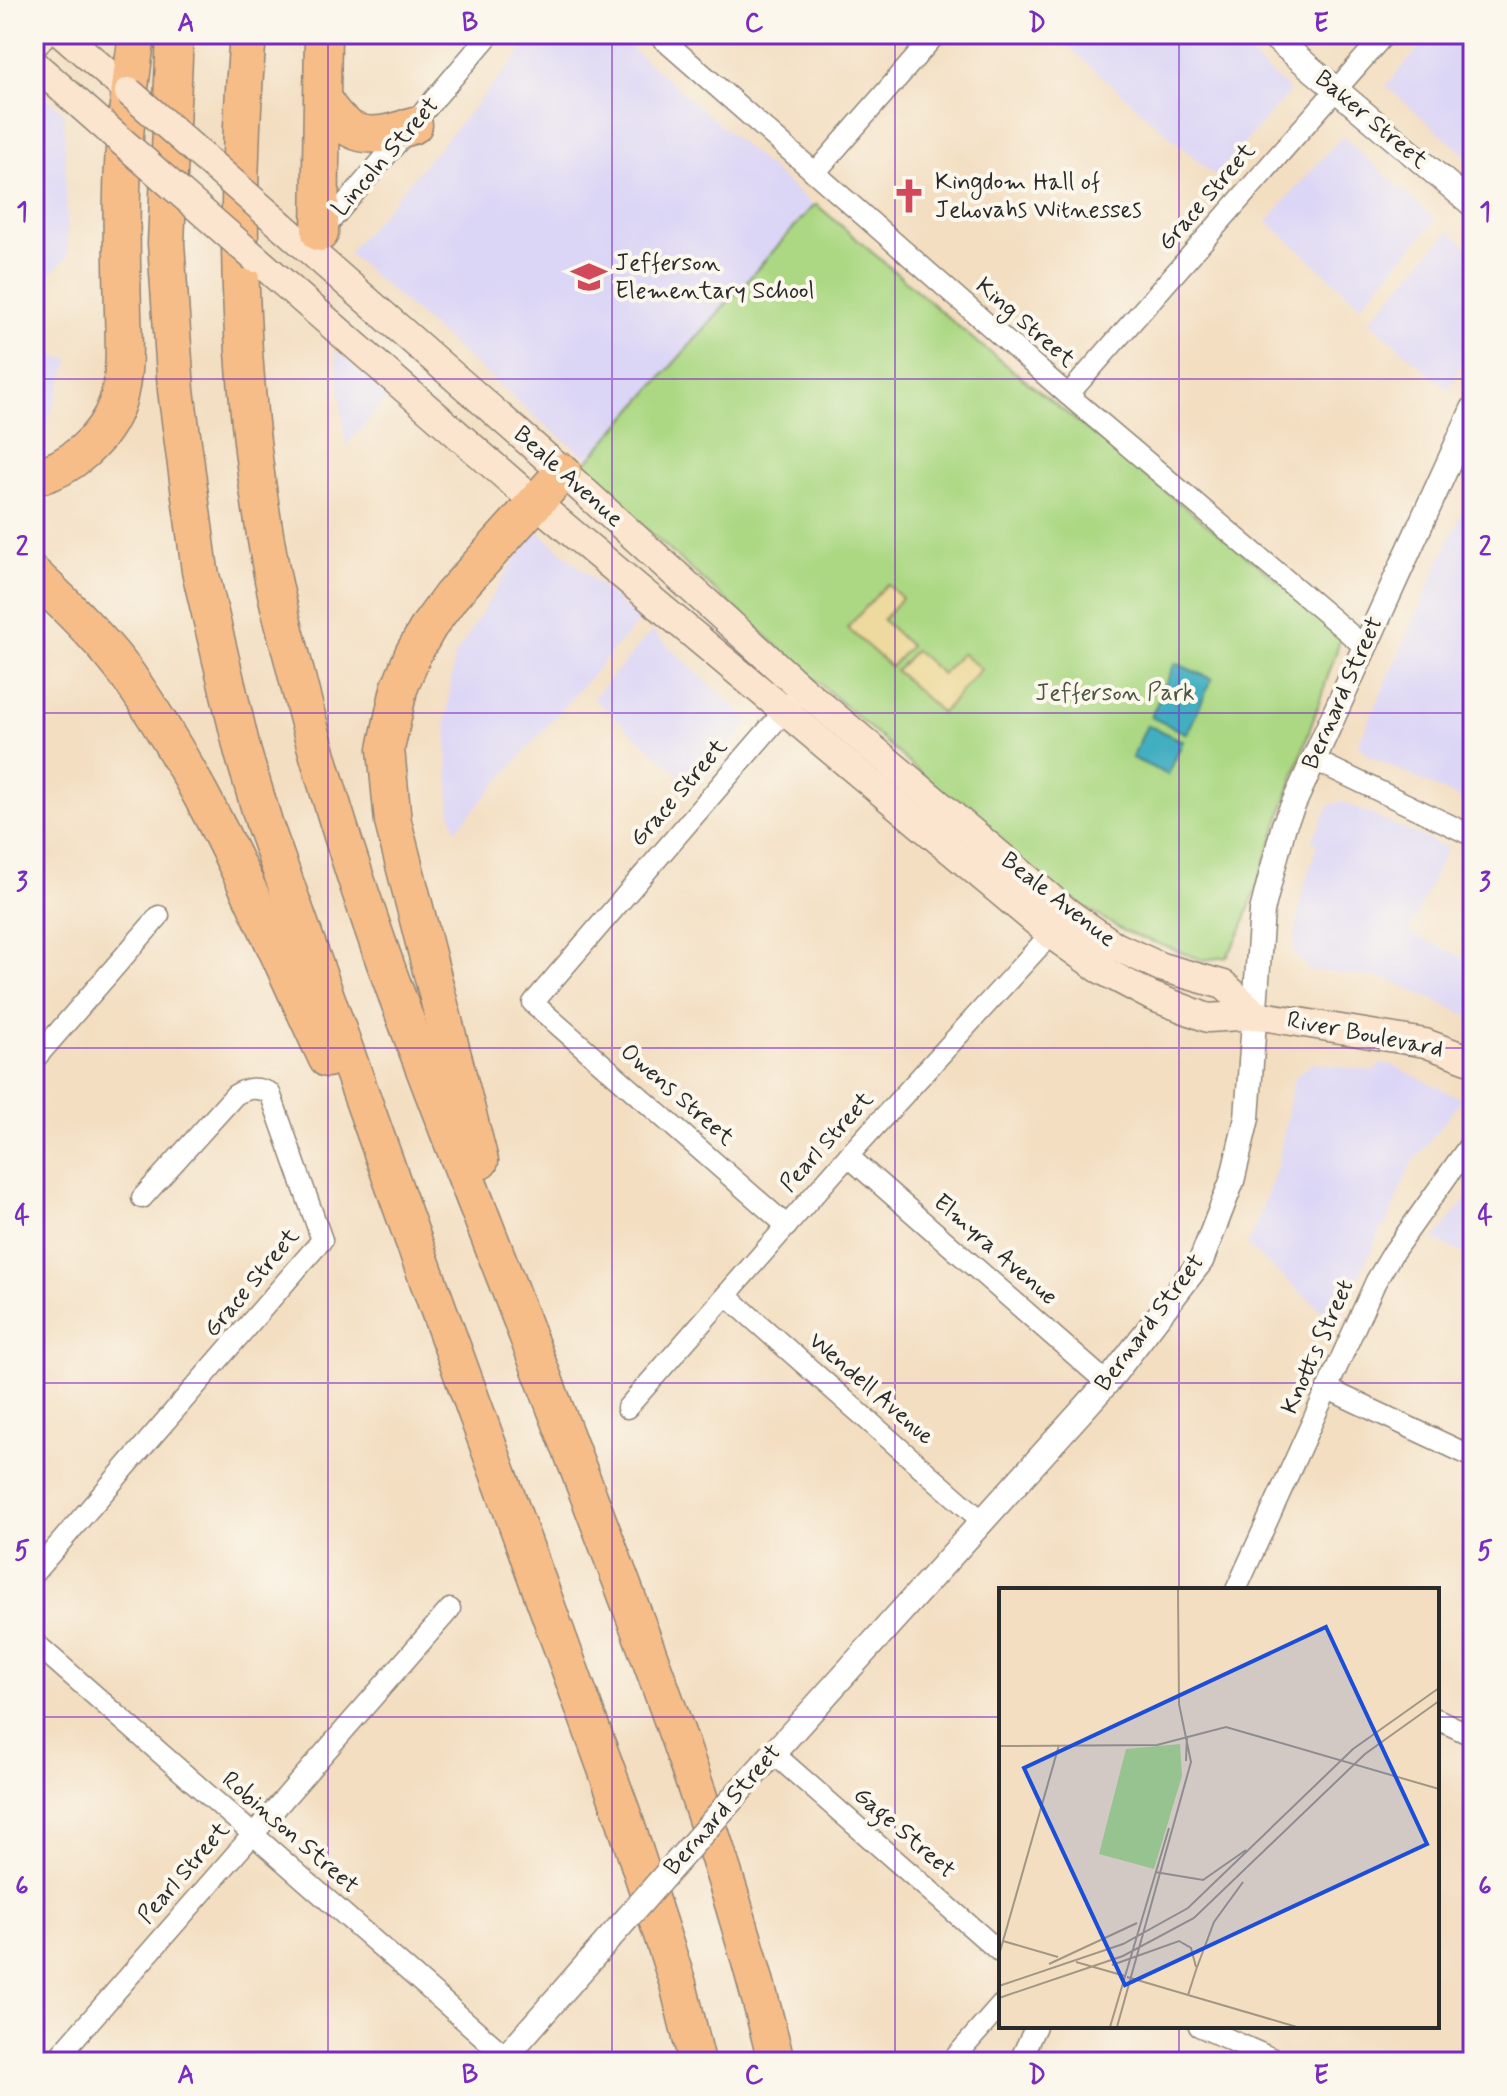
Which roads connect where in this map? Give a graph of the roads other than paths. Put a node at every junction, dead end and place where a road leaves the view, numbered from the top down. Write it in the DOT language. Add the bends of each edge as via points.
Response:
graph roads {
  1 [pos="42,34"];
  2 [pos="63,34"];
  3 [pos="137,34"];
  4 [pos="175,34"];
  5 [pos="248,34"];
  6 [pos="323,34"];
  7 [pos="490,34"];
  8 [pos="657,34"];
  9 [pos="936,34"];
  10 [pos="1270,34"];
  11 [pos="1385,34"];
  12 [pos="34,44"];
  13 [pos="34,64"];
  14 [pos="1335,91"];
  15 [pos="323,99"];
  16 [pos="414,125"];
  17 [pos="815,173"];
  18 [pos="1473,205"];
  19 [pos="315,241"];
  20 [pos="283,281"];
  21 [pos="1068,395"];
  22 [pos="1473,409"];
  23 [pos="563,472"];
  24 [pos="34,477"];
  25 [pos="535,502"];
  26 [pos="34,575"];
  27 [pos="1364,646"];
  28 [pos="794,700"];
  29 [pos="1312,759"];
  30 [pos="1473,836"];
  31 [pos="159,916"];
  32 [pos="1059,924"];
  33 [pos="533,1003"];
  34 [pos="1256,1015"];
  35 [pos="34,1060"];
  36 [pos="1473,1061"];
  37 [pos="1473,1140"];
  38 [pos="848,1156"];
  39 [pos="142,1198"];
  40 [pos="787,1226"];
  41 [pos="415,1245"];
  42 [pos="726,1295"];
  43 [pos="520,1314"];
  44 [pos="1107,1383"];
  45 [pos="1328,1389"];
  46 [pos="627,1408"];
  47 [pos="1473,1457"];
  48 [pos="982,1521"];
  49 [pos="34,1573"];
  50 [pos="1237,1588"];
  51 [pos="450,1609"];
  52 [pos="34,1642"];
  53 [pos="1439,1720"];
  54 [pos="1473,1736"];
  55 [pos="773,1753"];
  56 [pos="253,1834"];
  57 [pos="999,1951"];
  58 [pos="999,2007"];
  59 [pos="1035,2028"];
  60 [pos="1204,2028"];
  61 [pos="507,2060"];
  62 [pos="54,2062"];
  63 [pos="697,2062"];
  64 [pos="776,2062"];
  65 [pos="951,2062"];
  66 [pos="1019,2062"];
  67 [pos="1280,2062"];
  1 -- 12 [label="main road"];
  2 -- 19 [label="main road, Beale Avenue, bridge" via="282,226"];
  3 -- 24 [label="highway" via="122,190 124,368 117,403 105,428 67,465"];
  4 -- 41 [label="highway" via="166,243 176,390 200,571 265,826"];
  5 -- 43 [label="highway" via="239,287 270,565 306,715 354,878"];
  6 -- 15 [label="highway"];
  7 -- 16 [label="street, Lincoln Street"];
  8 -- 17 [label="street, King Street"];
  9 -- 17 [label="street"];
  10 -- 14 [label="street, Baker Street"];
  11 -- 14 [label="street, Grace Street"];
  13 -- 20 [label="main road, Beale Avenue, bridge"];
  14 -- 18 [label="street, Baker Street"];
  14 -- 21 [label="street, Grace Street"];
  15 -- 16 [label="highway" via="350,131 381,135"];
  15 -- 19 [label="highway"];
  16 -- 19 [label="street, Lincoln Street"];
  17 -- 21 [label="street, King Street"];
  19 -- 20 [label="main road, Lincoln Street"];
  19 -- 23 [label="main road, Beale Avenue"];
  20 -- 25 [label="main road, Beale Avenue"];
  21 -- 27 [label="street, King Street"];
  22 -- 27 [label="street, Bernard Street"];
  23 -- 25 [label="highway"];
  23 -- 28 [label="main road, Beale Avenue"];
  25 -- 28 [label="main road, Beale Avenue"];
  25 -- 43 [label="highway" via="429,626 399,689 386,749 393,822"];
  26 -- 41 [label="highway" via="127,674 168,737 209,812"];
  27 -- 29 [label="street, Bernard Street"];
  28 -- 32 [label="main road, Beale Avenue"];
  28 -- 33 [label="street, Grace Street"];
  29 -- 30 [label="street"];
  29 -- 34 [label="street, Bernard Street" via="1284,825 1262,911"];
  31 -- 35 [label="street"];
  32 -- 34 [label="main road, Beale Avenue" via="1161,967 1224,985"];
  32 -- 38 [label="street, Pearl Street"];
  33 -- 40 [label="street, Owens Street"];
  34 -- 36 [label="main road, River Boulevard" via="1425,1043"];
  34 -- 44 [label="street, Bernard Street" via="1239,1157 1201,1261"];
  37 -- 45 [label="street, Knotts Street" via="1376,1281"];
  38 -- 40 [label="street, Pearl Street"];
  38 -- 44 [label="street, Elmyra Avenue"];
  39 -- 49 [label="street, Grace Street" via="235,1095 260,1088 270,1093 322,1240"];
  40 -- 42 [label="street, Pearl Street"];
  41 -- 63 [label="highway" via="624,1818 678,1984"];
  42 -- 46 [label="street, Pearl Street"];
  42 -- 48 [label="street, Wendell Avenue"];
  43 -- 64 [label="highway" via="682,1743 742,1931"];
  44 -- 48 [label="street, Bernard Street"];
  45 -- 47 [label="street"];
  45 -- 50 [label="street, Knotts Street"];
  48 -- 55 [label="street, Bernard Street"];
  51 -- 56 [label="street, Pearl Street"];
  52 -- 56 [label="street, Robinson Street"];
  53 -- 54 [label="street"];
  55 -- 57 [label="street, Gage Street"];
  55 -- 61 [label="street, Bernard Street, bridge"];
  56 -- 61 [label="street, Robinson Street"];
  56 -- 62 [label="street, Pearl Street"];
  58 -- 65 [label="street"];
  59 -- 66 [label="street"];
  60 -- 67 [label="street"];
}
